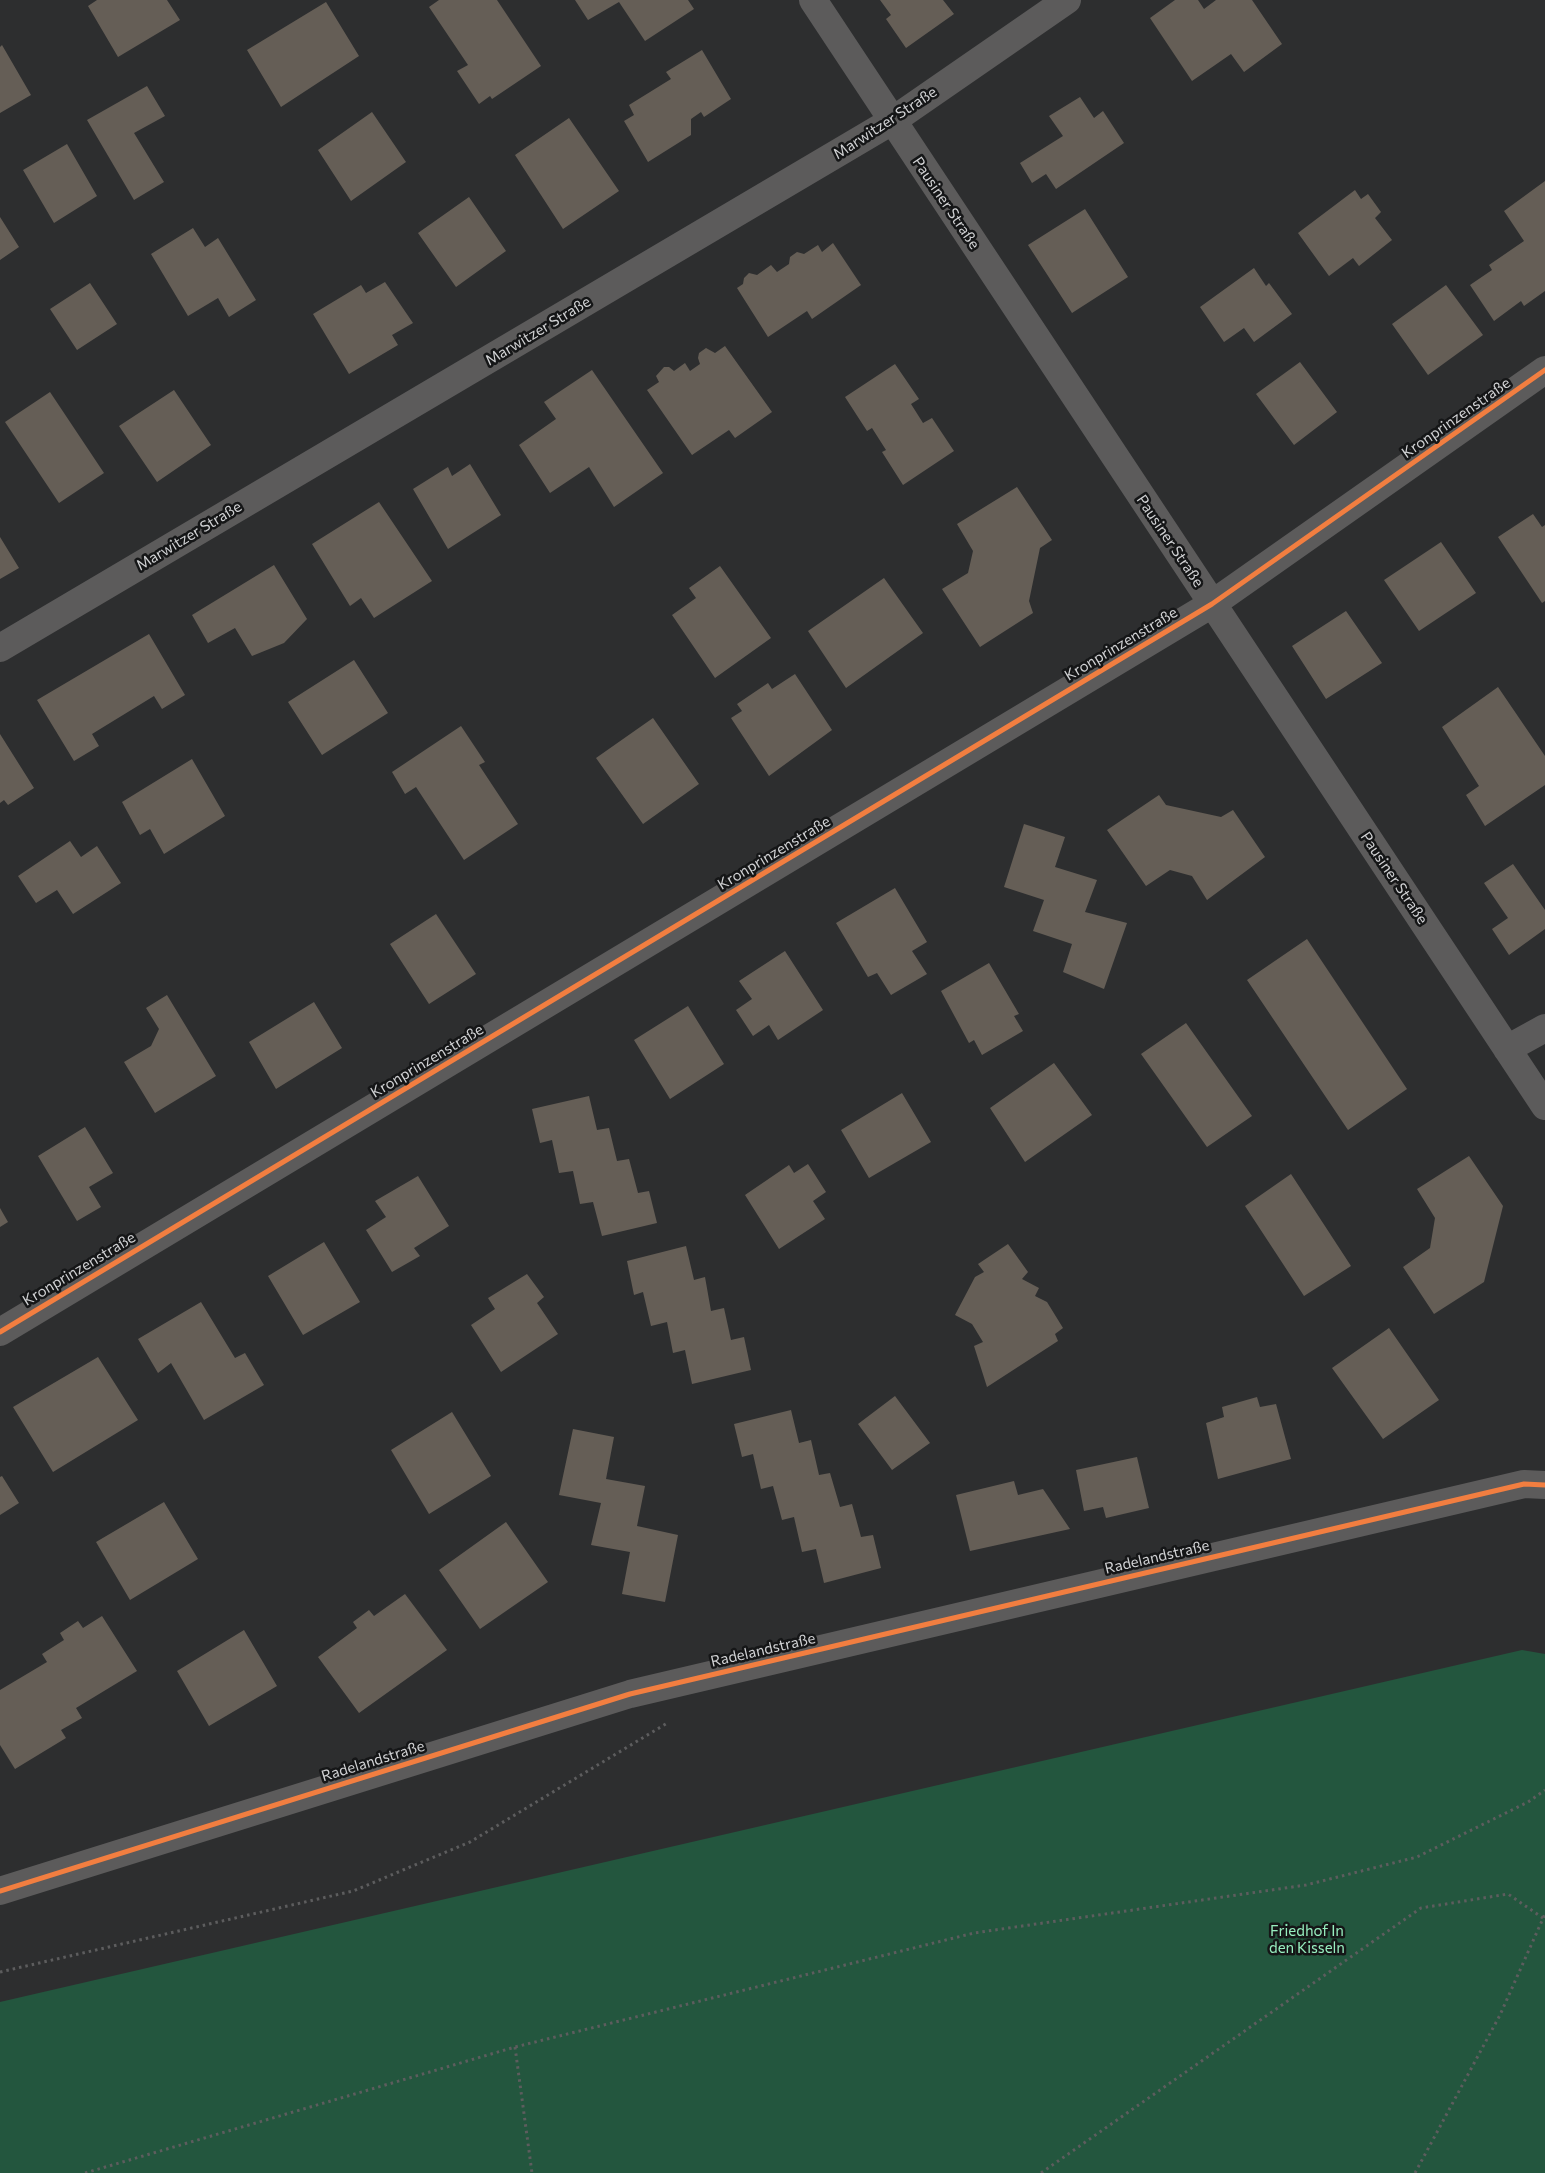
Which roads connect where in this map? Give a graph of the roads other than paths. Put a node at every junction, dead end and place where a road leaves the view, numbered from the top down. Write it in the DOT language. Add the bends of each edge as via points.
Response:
graph roads {
  1 [pos="813,0"];
  2 [pos="1067,0"];
  3 [pos="892,121"];
  4 [pos="1545,370"];
  5 [pos="1212,604"];
  6 [pos="0,648"];
  7 [pos="1545,1028"];
  8 [pos="1508,1050"];
  9 [pos="1545,1106"];
  10 [pos="0,1332"];
  11 [pos="1545,1485"];
  12 [pos="0,1891"];
  1 -- 3 [label="street, Pausiner Straße"];
  2 -- 3 [label="street, Marwitzer Straße"];
  3 -- 5 [label="street, Pausiner Straße"];
  3 -- 6 [label="street, Marwitzer Straße"];
  4 -- 5 [label="street, Kronprinzenstraße"];
  5 -- 8 [label="street, Pausiner Straße"];
  5 -- 10 [label="street, Kronprinzenstraße"];
  7 -- 8 [label="street"];
  8 -- 9 [label="street, Pausiner Straße"];
  11 -- 12 [label="street, Radelandstraße" via="1524,1484 630,1694"];
}
